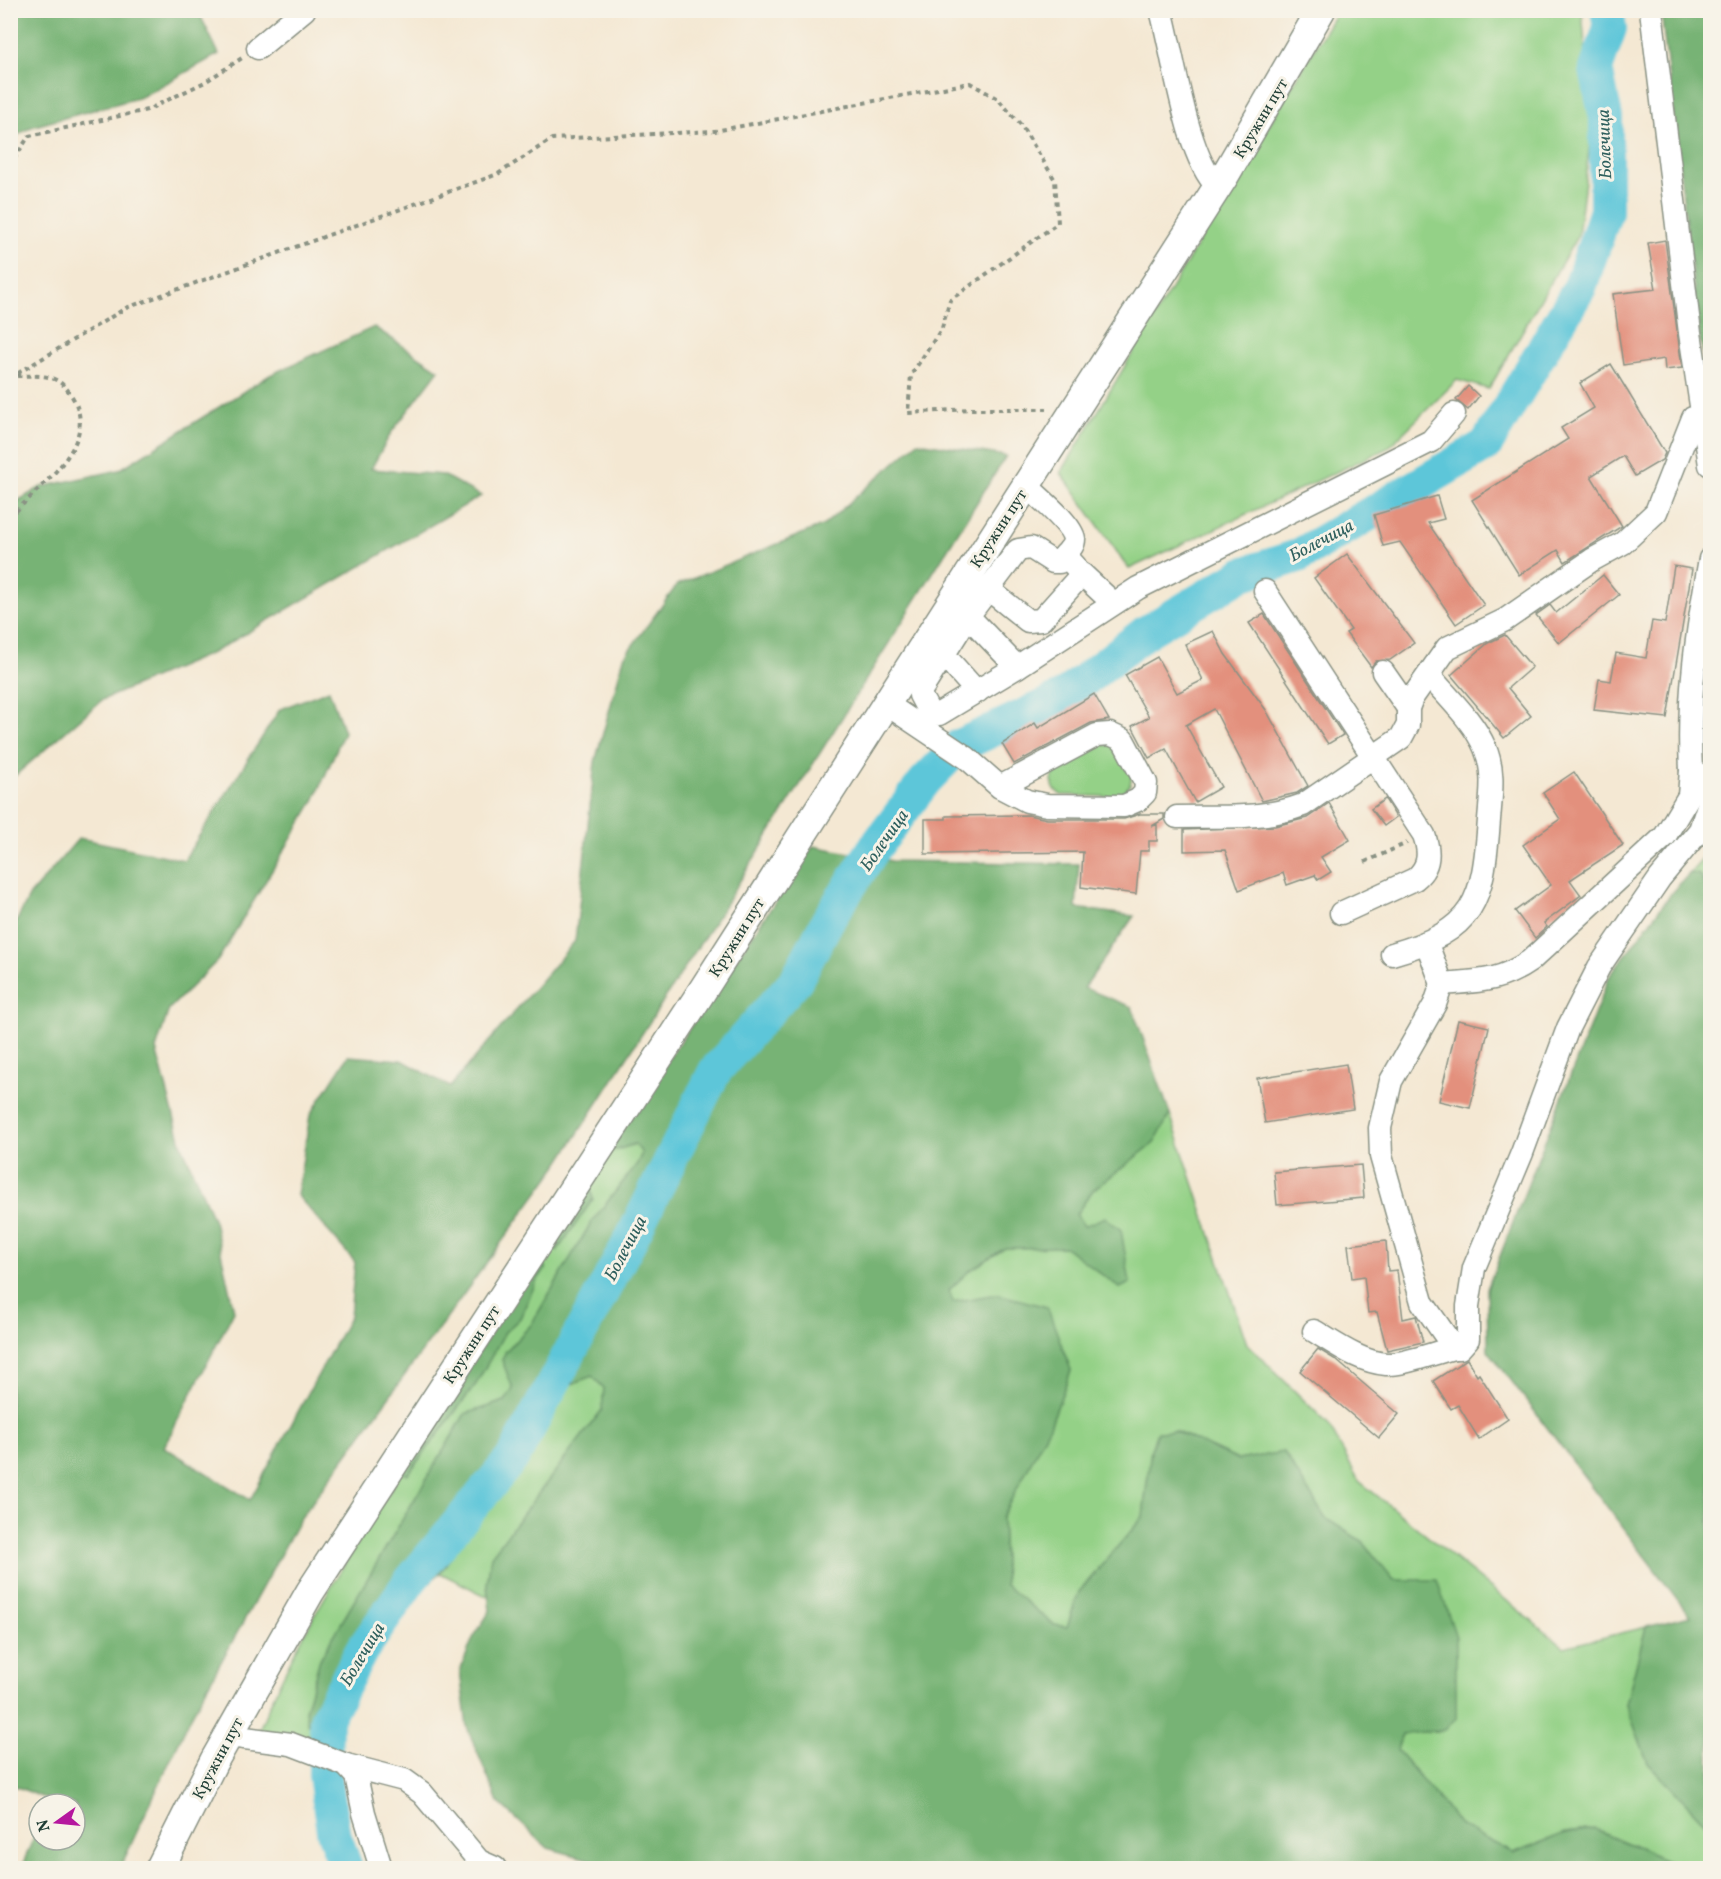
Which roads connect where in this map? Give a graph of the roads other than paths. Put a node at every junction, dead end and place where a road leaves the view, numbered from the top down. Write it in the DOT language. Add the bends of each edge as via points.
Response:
graph roads {
  1 [pos="304,10"];
  2 [pos="1161,10"];
  3 [pos="1321,10"];
  4 [pos="1651,10"];
  5 [pos="258,48"];
  6 [pos="1217,186"];
  7 [pos="1454,414"];
  8 [pos="1704,417"];
  9 [pos="1710,465"];
  10 [pos="1026,485"];
  11 [pos="1065,555"];
  12 [pos="1710,559"];
  13 [pos="1082,574"];
  14 [pos="987,588"];
  15 [pos="1265,591"];
  16 [pos="1112,602"];
  17 [pos="968,616"];
  18 [pos="944,655"];
  19 [pos="1017,667"];
  20 [pos="1383,672"];
  21 [pos="1429,675"];
  22 [pos="976,692"];
  23 [pos="885,703"];
  24 [pos="1408,708"];
  25 [pos="1374,757"];
  26 [pos="1703,776"];
  27 [pos="1000,787"];
  28 [pos="1177,817"];
  29 [pos="1341,913"];
  30 [pos="1428,944"];
  31 [pos="1392,954"];
  32 [pos="1442,984"];
  33 [pos="1314,1331"];
  34 [pos="1454,1348"];
  35 [pos="229,1736"];
  36 [pos="346,1765"];
  37 [pos="160,1869"];
  38 [pos="381,1869"];
  39 [pos="495,1869"];
  1 -- 5 [label="street"];
  2 -- 6 [label="street" via="1195,149 1206,174"];
  3 -- 6 [label="main road, Кружни пут" via="1253,131"];
  4 -- 8 [label="street" via="1690,333"];
  6 -- 10 [label="main road, Кружни пут"];
  7 -- 16 [label="street" via="1442,431 1413,450"];
  8 -- 9 [label="street"];
  8 -- 21 [label="street" via="1692,418 1656,512 1623,543 1504,620 1447,648"];
  10 -- 11 [label="street" via="1069,527 1073,545"];
  10 -- 23 [label="main road, Кружни пут"];
  11 -- 13 [label="street"];
  11 -- 14 [label="street" via="1059,562 1053,562 1031,548 1018,550"];
  12 -- 26 [label="street" via="1694,648 1689,735"];
  13 -- 14 [label="street" via="1035,622 1028,621"];
  13 -- 16 [label="street"];
  14 -- 17 [label="street"];
  15 -- 25 [label="street"];
  16 -- 19 [label="street"];
  17 -- 18 [label="street"];
  17 -- 19 [label="street"];
  18 -- 22 [label="street"];
  18 -- 22 [label="street" via="920,695 929,712 939,714"];
  19 -- 22 [label="street"];
  20 -- 24 [label="street"];
  21 -- 24 [label="street"];
  21 -- 30 [label="street" via="1478,731 1492,775 1485,873 1480,891 1470,909"];
  23 -- 27 [label="street" via="967,758"];
  23 -- 35 [label="main road, Кружни пут" via="310,1592"];
  24 -- 25 [label="street" via="1408,725 1401,738"];
  25 -- 28 [label="street" via="1288,811"];
  25 -- 29 [label="street" via="1424,835 1429,847 1424,872"];
  26 -- 32 [label="street" via="1665,836 1530,961 1493,980"];
  26 -- 34 [label="street" via="1708,802 1701,830 1660,878 1599,967 1568,1028 1522,1154 1474,1268 1468,1339 1460,1348"];
  27 -- 27 [label="street" via="1047,806 1124,806 1145,793 1146,783 1123,740 1110,734 1097,735"];
  30 -- 31 [label="street"];
  30 -- 32 [label="street"];
  32 -- 34 [label="street" via="1435,1004 1391,1081 1380,1128 1381,1156 1422,1302"];
  33 -- 34 [label="street" via="1354,1353 1388,1364"];
  35 -- 36 [label="street" via="291,1744"];
  35 -- 37 [label="main road, Кружни пут"];
  36 -- 38 [label="street" via="356,1776"];
  36 -- 39 [label="street" via="404,1780 422,1793 479,1861"];
}
